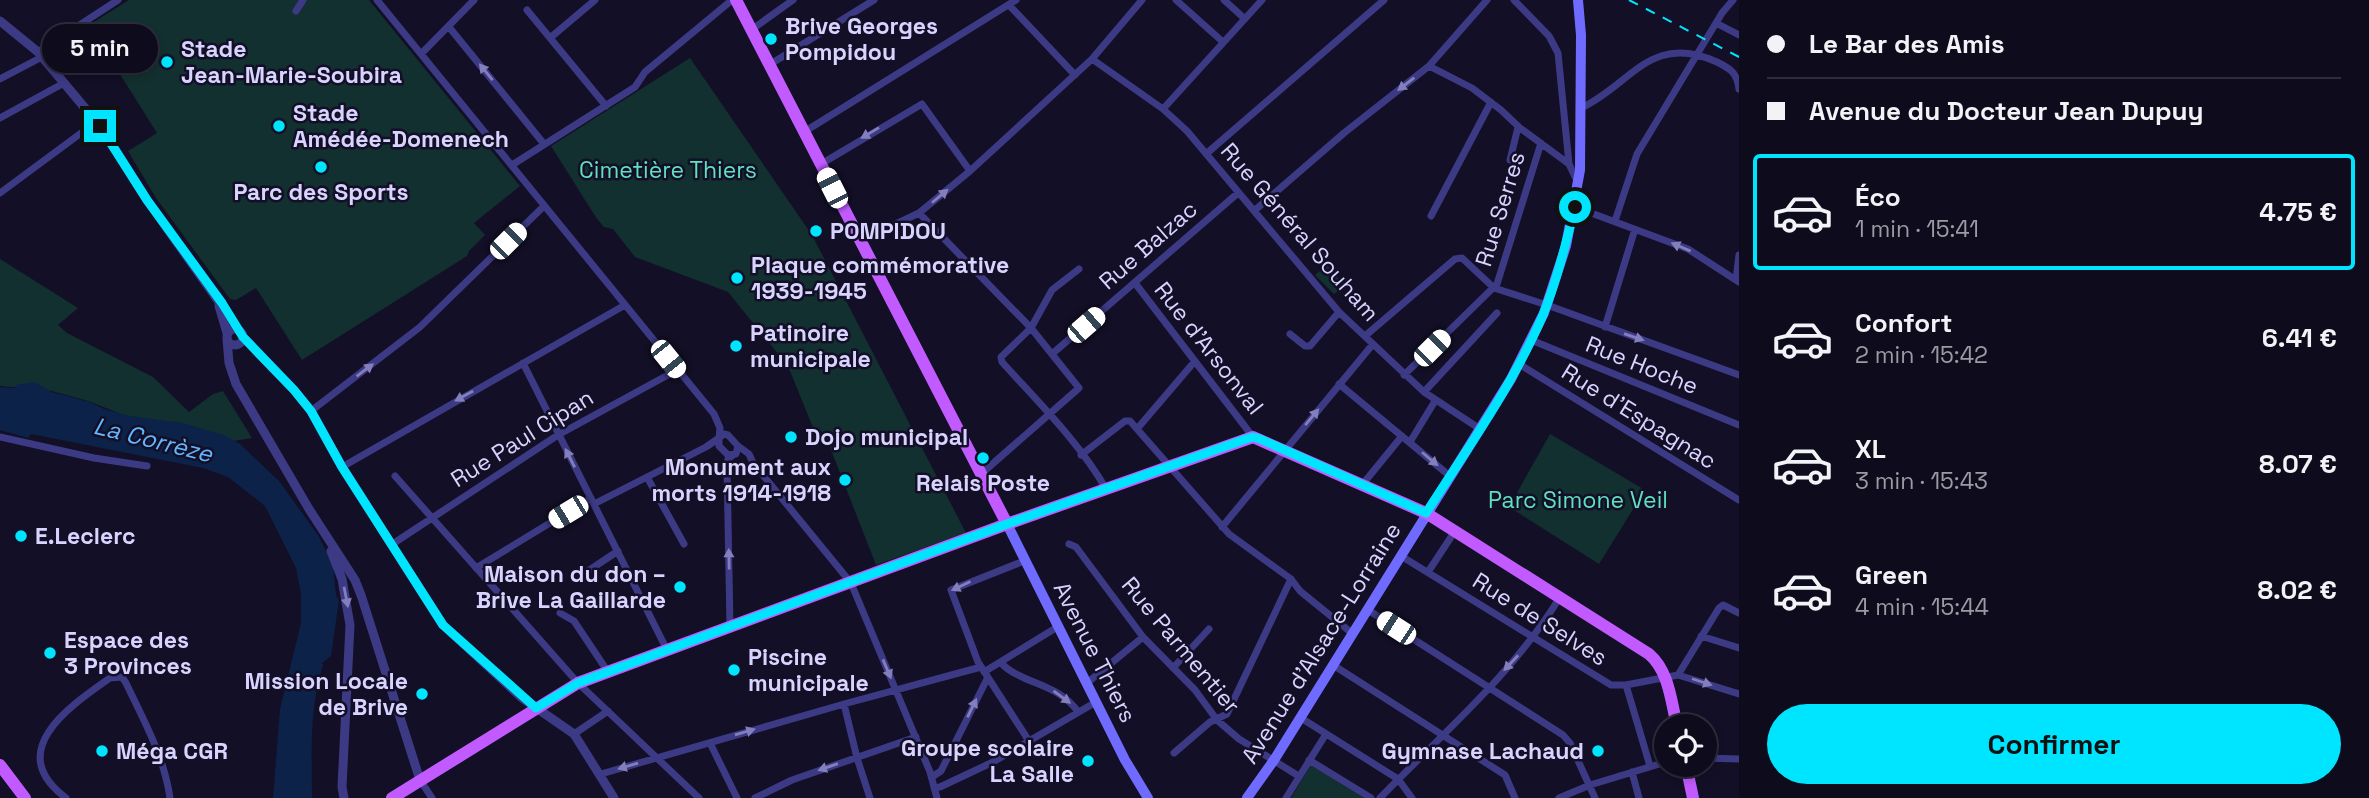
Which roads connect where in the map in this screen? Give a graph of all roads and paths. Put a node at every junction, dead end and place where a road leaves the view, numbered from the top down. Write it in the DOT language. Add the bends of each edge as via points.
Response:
graph roads {
  1 [pos="118,0"];
  2 [pos="303,0"];
  3 [pos="377,0"];
  4 [pos="474,0"];
  5 [pos="595,0"];
  6 [pos="734,0"];
  7 [pos="793,0"];
  8 [pos="874,0"];
  9 [pos="1016,0"];
  10 [pos="1142,0"];
  11 [pos="1176,0"];
  12 [pos="1224,0"];
  13 [pos="1262,0"];
  14 [pos="1384,0"];
  15 [pos="1487,0"];
  16 [pos="1514,0"];
  17 [pos="1578,0"];
  18 [pos="1733,0"];
  19 [pos="1009,5"];
  20 [pos="527,10"];
  21 [pos="296,11"];
  22 [pos="1245,19"];
  23 [pos="0,21"];
  24 [pos="1716,23"];
  25 [pos="449,27"];
  26 [pos="751,30"];
  27 [pos="1739,35"];
  28 [pos="550,38"];
  29 [pos="1223,42"];
  30 [pos="421,54"];
  31 [pos="1699,54"];
  32 [pos="40,55"];
  33 [pos="1092,59"];
  34 [pos="769,65"];
  35 [pos="1429,66"];
  36 [pos="1075,75"];
  37 [pos="0,79"];
  38 [pos="64,83"];
  39 [pos="1739,89"];
  40 [pos="1491,102"];
  41 [pos="606,106"];
  42 [pos="1581,108"];
  43 [pos="1163,109"];
  44 [pos="0,118"];
  45 [pos="96,122"];
  46 [pos="1518,127"];
  47 [pos="804,133"];
  48 [pos="1541,143"];
  49 [pos="544,144"];
  50 [pos="1206,155"];
  51 [pos="1510,160"];
  52 [pos="512,164"];
  53 [pos="820,164"];
  54 [pos="1569,164"];
  55 [pos="970,171"];
  56 [pos="1578,183"];
  57 [pos="0,193"];
  58 [pos="1238,193"];
  59 [pos="544,206"];
  60 [pos="1575,207"];
  61 [pos="1254,211"];
  62 [pos="919,213"];
  63 [pos="1431,216"];
  64 [pos="1615,221"];
  65 [pos="1635,229"];
  66 [pos="860,242"];
  67 [pos="1739,255"];
  68 [pos="1079,269"];
  69 [pos="1737,281"];
  70 [pos="1135,283"];
  71 [pos="1494,288"];
  72 [pos="218,301"];
  73 [pos="1546,304"];
  74 [pos="625,305"];
  75 [pos="1339,312"];
  76 [pos="1497,313"];
  77 [pos="1605,327"];
  78 [pos="1031,328"];
  79 [pos="1290,334"];
  80 [pos="227,336"];
  81 [pos="240,337"];
  82 [pos="1365,337"];
  83 [pos="1531,340"];
  84 [pos="1373,344"];
  85 [pos="1052,354"];
  86 [pos="1195,361"];
  87 [pos="523,363"];
  88 [pos="1519,364"];
  89 [pos="677,370"];
  90 [pos="1739,374"];
  91 [pos="1404,375"];
  92 [pos="1339,384"];
  93 [pos="239,388"];
  94 [pos="1424,392"];
  95 [pos="1435,401"];
  96 [pos="311,411"];
  97 [pos="714,414"];
  98 [pos="1049,414"];
  99 [pos="1739,425"];
  100 [pos="1137,429"];
  101 [pos="1480,429"];
  102 [pos="558,435"];
  103 [pos="728,435"];
  104 [pos="1402,436"];
  105 [pos="0,437"];
  106 [pos="1253,437"];
  107 [pos="719,442"];
  108 [pos="1410,442"];
  109 [pos="1284,450"];
  110 [pos="735,452"];
  111 [pos="1081,455"];
  112 [pos="147,466"];
  113 [pos="1170,466"];
  114 [pos="342,467"];
  115 [pos="980,475"];
  116 [pos="395,476"];
  117 [pos="648,477"];
  118 [pos="1451,477"];
  119 [pos="1362,485"];
  120 [pos="1106,490"];
  121 [pos="1739,500"];
  122 [pos="592,501"];
  123 [pos="1426,513"];
  124 [pos="432,517"];
  125 [pos="1007,524"];
  126 [pos="1222,527"];
  127 [pos="1455,531"];
  128 [pos="324,533"];
  129 [pos="684,544"];
  130 [pos="1069,544"];
  131 [pos="391,545"];
  132 [pos="618,551"];
  133 [pos="1401,556"];
  134 [pos="1024,561"];
  135 [pos="476,568"];
  136 [pos="1428,572"];
  137 [pos="585,573"];
  138 [pos="1291,579"];
  139 [pos="851,583"];
  140 [pos="1560,597"];
  141 [pos="1368,610"];
  142 [pos="560,613"];
  143 [pos="1739,613"];
  144 [pos="1059,626"];
  145 [pos="730,627"];
  146 [pos="1209,629"];
  147 [pos="1353,634"];
  148 [pos="1701,636"];
  149 [pos="1143,637"];
  150 [pos="1534,638"];
  151 [pos="1739,648"];
  152 [pos="667,650"];
  153 [pos="1001,663"];
  154 [pos="1333,665"];
  155 [pos="1173,668"];
  156 [pos="608,672"];
  157 [pos="984,673"];
  158 [pos="1671,676"];
  159 [pos="578,683"];
  160 [pos="1087,683"];
  161 [pos="1626,685"];
  162 [pos="1488,687"];
  163 [pos="895,690"];
  164 [pos="1739,694"];
  165 [pos="1096,702"];
  166 [pos="844,704"];
  167 [pos="536,708"];
  168 [pos="608,712"];
  169 [pos="1078,712"];
  170 [pos="1676,714"];
  171 [pos="1301,718"];
  172 [pos="1217,720"];
  173 [pos="574,734"];
  174 [pos="1326,734"];
  175 [pos="1442,734"];
  176 [pos="916,737"];
  177 [pos="1029,741"];
  178 [pos="710,743"];
  179 [pos="1174,753"];
  180 [pos="656,758"];
  181 [pos="857,758"];
  182 [pos="1717,758"];
  183 [pos="1739,759"];
  184 [pos="1274,760"];
  185 [pos="1309,760"];
  186 [pos="0,765"];
  187 [pos="1654,765"];
  188 [pos="1650,766"];
  189 [pos="1632,772"];
  190 [pos="601,774"];
  191 [pos="1297,775"];
  192 [pos="932,777"];
  193 [pos="1689,777"];
  194 [pos="0,778"];
  195 [pos="1398,779"];
  196 [pos="419,780"];
  197 [pos="1590,785"];
  198 [pos="934,788"];
  199 [pos="16,798"];
  200 [pos="25,798"];
  201 [pos="66,798"];
  202 [pos="170,798"];
  203 [pos="342,798"];
  204 [pos="392,798"];
  205 [pos="432,798"];
  206 [pos="614,798"];
  207 [pos="699,798"];
  208 [pos="737,798"];
  209 [pos="755,798"];
  210 [pos="870,798"];
  211 [pos="937,798"];
  212 [pos="1148,798"];
  213 [pos="1247,798"];
  214 [pos="1286,798"];
  215 [pos="1371,798"];
  216 [pos="1380,798"];
  217 [pos="1412,798"];
  218 [pos="1516,798"];
  219 [pos="1559,798"];
  220 [pos="1595,798"];
  221 [pos="1639,798"];
  222 [pos="1693,798"];
  1 -- 32 [label="street"];
  2 -- 21 [label="street"];
  3 -- 30 [label="street"];
  4 -- 25 [label="street"];
  5 -- 28 [label="street"];
  6 -- 26 [label="main road"];
  6 -- 41 [label="street" via="645,72 635,87"];
  7 -- 26 [label="street"];
  8 -- 34 [label="street"];
  9 -- 19 [label="street"];
  10 -- 33 [label="street"];
  11 -- 29 [label="street"];
  12 -- 22 [label="street"];
  13 -- 22 [label="street"];
  14 -- 50 [label="street"];
  15 -- 35 [label="street"];
  16 -- 54 [label="street" via="1549,36 1558,53"];
  17 -- 42 [label="main road, Avenue d'Alsace-Lorraine"];
  18 -- 24 [label="street"];
  19 -- 36 [label="street"];
  19 -- 47 [label="street"];
  20 -- 28 [label="street"];
  22 -- 29 [label="street"];
  23 -- 32 [label="street"];
  24 -- 27 [label="street"];
  24 -- 31 [label="street"];
  25 -- 30 [label="street"];
  49 -- 25 [label="street, one-way"];
  26 -- 34 [label="main road"];
  28 -- 41 [label="street"];
  29 -- 43 [label="street"];
  30 -- 52 [label="street"];
  31 -- 39 [label="street" via="1735,73"];
  31 -- 42 [label="street" via="1658,55"];
  31 -- 64 [label="street" via="1637,154"];
  32 -- 37 [label="street"];
  32 -- 38 [label="street"];
  33 -- 36 [label="street"];
  33 -- 43 [label="street, Rue Général Souham"];
  34 -- 47 [label="main road"];
  35 -- 40 [label="street"];
  35 -- 61 [label="street, one-way"];
  36 -- 55 [label="street"];
  38 -- 44 [label="street"];
  38 -- 45 [label="street"];
  40 -- 46 [label="street"];
  40 -- 63 [label="street"];
  41 -- 49 [label="street"];
  42 -- 56 [label="main road, Avenue d'Alsace-Lorraine"];
  43 -- 50 [label="street, Rue Général Souham"];
  45 -- 57 [label="street"];
  45 -- 72 [label="street"];
  46 -- 48 [label="street"];
  46 -- 51 [label="street"];
  47 -- 53 [label="main road"];
  48 -- 54 [label="street"];
  48 -- 71 [label="street, Rue Serres"];
  49 -- 52 [label="street"];
  50 -- 58 [label="street, Rue Général Souham"];
  52 -- 59 [label="street"];
  55 -- 53 [label="street, one-way" via="922,104"];
  53 -- 66 [label="main road"];
  54 -- 56 [label="street"];
  62 -- 55 [label="street, one-way"];
  56 -- 60 [label="main road, Avenue d'Alsace-Lorraine"];
  58 -- 61 [label="street, Rue Général Souham"];
  58 -- 70 [label="street, Rue Balzac"];
  59 -- 74 [label="street"];
  96 -- 59 [label="street, one-way" via="420,327"];
  60 -- 64 [label="street"];
  60 -- 73 [label="main road, Avenue d'Alsace-Lorraine"];
  61 -- 75 [label="street, Rue Général Souham"];
  62 -- 66 [label="street"];
  62 -- 78 [label="street"];
  64 -- 65 [label="street"];
  69 -- 65 [label="street, one-way" via="1688,249"];
  65 -- 77 [label="street"];
  66 -- 115 [label="main road"];
  67 -- 69 [label="street"];
  68 -- 78 [label="street" via="1052,290"];
  70 -- 85 [label="street, Rue Balzac"];
  70 -- 86 [label="street, Rue d'Arsonval"];
  71 -- 73 [label="street"];
  71 -- 82 [label="street" via="1462,258 1455,259"];
  71 -- 91 [label="street, Rue Serres"];
  72 -- 80 [label="street"];
  72 -- 81 [label="street"];
  73 -- 77 [label="street"];
  73 -- 83 [label="main road, Avenue d'Alsace-Lorraine"];
  74 -- 87 [label="street"];
  74 -- 89 [label="street"];
  75 -- 79 [label="street" via="1310,346"];
  75 -- 82 [label="street, Rue Général Souham"];
  76 -- 94 [label="street"];
  77 -- 90 [label="street, one-way"];
  78 -- 85 [label="street"];
  78 -- 98 [label="street" via="1002,362"];
  80 -- 81 [label="street" via="231,329"];
  80 -- 81 [label="street" via="230,344"];
  80 -- 93 [label="street" via="229,363"];
  81 -- 93 [label="street" via="233,357"];
  81 -- 96 [label="street"];
  82 -- 84 [label="street, Rue Général Souham"];
  83 -- 88 [label="main road, Avenue d'Alsace-Lorraine"];
  83 -- 99 [label="street, Rue Hoche"];
  84 -- 91 [label="street, Rue Général Souham"];
  84 -- 92 [label="street"];
  85 -- 98 [label="street" via="1079,388"];
  86 -- 100 [label="street"];
  86 -- 106 [label="street, Rue d'Arsonval"];
  87 -- 102 [label="street"];
  87 -- 114 [label="street, one-way"];
  88 -- 101 [label="main road, Avenue d'Alsace-Lorraine"];
  88 -- 121 [label="street, Rue d'Espagnac"];
  89 -- 97 [label="street"];
  89 -- 102 [label="street, Rue Paul Cipan"];
  91 -- 94 [label="street, Rue Général Souham"];
  92 -- 104 [label="street"];
  109 -- 92 [label="street, one-way"];
  93 -- 128 [label="street"];
  94 -- 95 [label="street, Rue Général Souham"];
  95 -- 101 [label="street, Rue Général Souham"];
  95 -- 108 [label="street"];
  96 -- 114 [label="street"];
  97 -- 103 [label="street"];
  97 -- 107 [label="street"];
  98 -- 111 [label="street"];
  98 -- 115 [label="street"];
  100 -- 111 [label="street" via="1125,421"];
  100 -- 113 [label="street"];
  101 -- 118 [label="main road, Avenue d'Alsace-Lorraine"];
  122 -- 102 [label="street, one-way"];
  102 -- 124 [label="street, Rue Paul Cipan"];
  103 -- 107 [label="street"];
  103 -- 110 [label="street"];
  104 -- 108 [label="street"];
  104 -- 119 [label="street"];
  105 -- 112 [label="street"];
  106 -- 109 [label="main road"];
  106 -- 113 [label="main road"];
  107 -- 110 [label="street" via="725,453"];
  107 -- 117 [label="street"];
  108 -- 118 [label="street, one-way"];
  109 -- 119 [label="main road"];
  109 -- 126 [label="street"];
  110 -- 139 [label="street" via="753,463"];
  145 -- 110 [label="street, one-way" via="727,467"];
  111 -- 120 [label="street"];
  113 -- 120 [label="main road"];
  113 -- 126 [label="street"];
  114 -- 131 [label="street"];
  115 -- 125 [label="main road"];
  116 -- 124 [label="street"];
  117 -- 122 [label="street"];
  117 -- 129 [label="street"];
  118 -- 123 [label="main road, Avenue d'Alsace-Lorraine"];
  119 -- 123 [label="main road"];
  120 -- 125 [label="main road"];
  122 -- 132 [label="street"];
  122 -- 135 [label="street"];
  123 -- 127 [label="main road"];
  123 -- 133 [label="main road, Avenue d'Alsace-Lorraine"];
  124 -- 131 [label="street, Rue Paul Cipan"];
  124 -- 135 [label="street"];
  125 -- 134 [label="main road, Avenue Thiers"];
  125 -- 139 [label="main road"];
  126 -- 138 [label="street"];
  127 -- 136 [label="street"];
  127 -- 140 [label="main road"];
  128 -- 196 [label="street" via="361,595"];
  128 -- 203 [label="street, one-way" via="342,579 350,625"];
  130 -- 149 [label="street, Rue Parmentier" via="1076,547"];
  131 -- 167 [label="street" via="443,625"];
  132 -- 137 [label="street"];
  132 -- 152 [label="street"];
  133 -- 136 [label="street, Rue de Selves"];
  133 -- 141 [label="main road, Avenue d'Alsace-Lorraine"];
  134 -- 144 [label="main road, Avenue Thiers"];
  134 -- 157 [label="street, one-way" via="951,590"];
  135 -- 159 [label="street"];
  136 -- 150 [label="street, Rue de Selves"];
  138 -- 147 [label="street"];
  138 -- 172 [label="street" via="1227,714"];
  139 -- 145 [label="main road"];
  139 -- 163 [label="street, one-way"];
  140 -- 150 [label="street"];
  140 -- 158 [label="main road" via="1649,654"];
  141 -- 147 [label="main road, Avenue d'Alsace-Lorraine"];
  141 -- 162 [label="street"];
  142 -- 156 [label="street" via="574,621"];
  143 -- 148 [label="street" via="1723,605"];
  144 -- 153 [label="street"];
  144 -- 160 [label="main road, Avenue Thiers"];
  145 -- 152 [label="main road"];
  146 -- 155 [label="street"];
  147 -- 154 [label="main road, Avenue d'Alsace-Lorraine"];
  148 -- 151 [label="street"];
  148 -- 158 [label="street"];
  149 -- 155 [label="street, Rue Parmentier"];
  149 -- 160 [label="street"];
  150 -- 161 [label="street, Rue de Selves" via="1611,685"];
  150 -- 162 [label="street, one-way"];
  152 -- 156 [label="main road"];
  153 -- 157 [label="street"];
  153 -- 169 [label="street, one-way" via="1067,699"];
  154 -- 171 [label="main road, Avenue d'Alsace-Lorraine"];
  154 -- 175 [label="street"];
  155 -- 172 [label="street, Rue Parmentier"];
  156 -- 159 [label="main road"];
  157 -- 163 [label="street"];
  157 -- 177 [label="street"];
  192 -- 157 [label="street, one-way" via="941,771"];
  158 -- 161 [label="street, Rue de Selves"];
  158 -- 164 [label="street, one-way"];
  158 -- 170 [label="main road"];
  159 -- 167 [label="main road"];
  159 -- 168 [label="street"];
  160 -- 165 [label="main road, Avenue Thiers"];
  161 -- 188 [label="street"];
  162 -- 175 [label="street"];
  162 -- 197 [label="street" via="1563,735"];
  163 -- 166 [label="street"];
  163 -- 176 [label="street"];
  165 -- 169 [label="street"];
  165 -- 212 [label="main road, Avenue Thiers"];
  178 -- 166 [label="street, one-way"];
  166 -- 181 [label="street"];
  167 -- 173 [label="street"];
  167 -- 196 [label="main road"];
  168 -- 173 [label="street"];
  168 -- 180 [label="street"];
  169 -- 177 [label="street"];
  171 -- 174 [label="street"];
  171 -- 184 [label="main road, Avenue d'Alsace-Lorraine"];
  172 -- 179 [label="street"];
  172 -- 184 [label="street, Rue Parmentier"];
  173 -- 190 [label="street"];
  174 -- 185 [label="street"];
  174 -- 195 [label="street"];
  175 -- 195 [label="street"];
  175 -- 218 [label="street" via="1505,775"];
  176 -- 181 [label="street"];
  176 -- 192 [label="street"];
  177 -- 198 [label="street"];
  178 -- 180 [label="street"];
  178 -- 208 [label="street"];
  180 -- 190 [label="street, one-way"];
  180 -- 207 [label="street"];
  181 -- 209 [label="street, one-way"];
  181 -- 210 [label="street"];
  182 -- 183 [label="street"];
  184 -- 191 [label="street, Rue Parmentier"];
  184 -- 213 [label="main road, Avenue d'Alsace-Lorraine"];
  185 -- 214 [label="street"];
  185 -- 215 [label="street"];
  186 -- 200 [label="main road"];
  187 -- 188 [label="street"];
  188 -- 189 [label="street"];
  189 -- 197 [label="street"];
  189 -- 221 [label="street"];
  190 -- 206 [label="street"];
  192 -- 198 [label="street"];
  193 -- 222 [label="main road"];
  194 -- 199 [label="main road"];
  195 -- 216 [label="street"];
  195 -- 217 [label="street"];
  196 -- 204 [label="main road"];
  196 -- 205 [label="street"];
  197 -- 219 [label="street"];
  197 -- 220 [label="street"];
  198 -- 211 [label="street"];
  201 -- 202 [label="street" via="44,773 41,757 48,733 61,714 110,678 122,677 161,758"];
}
